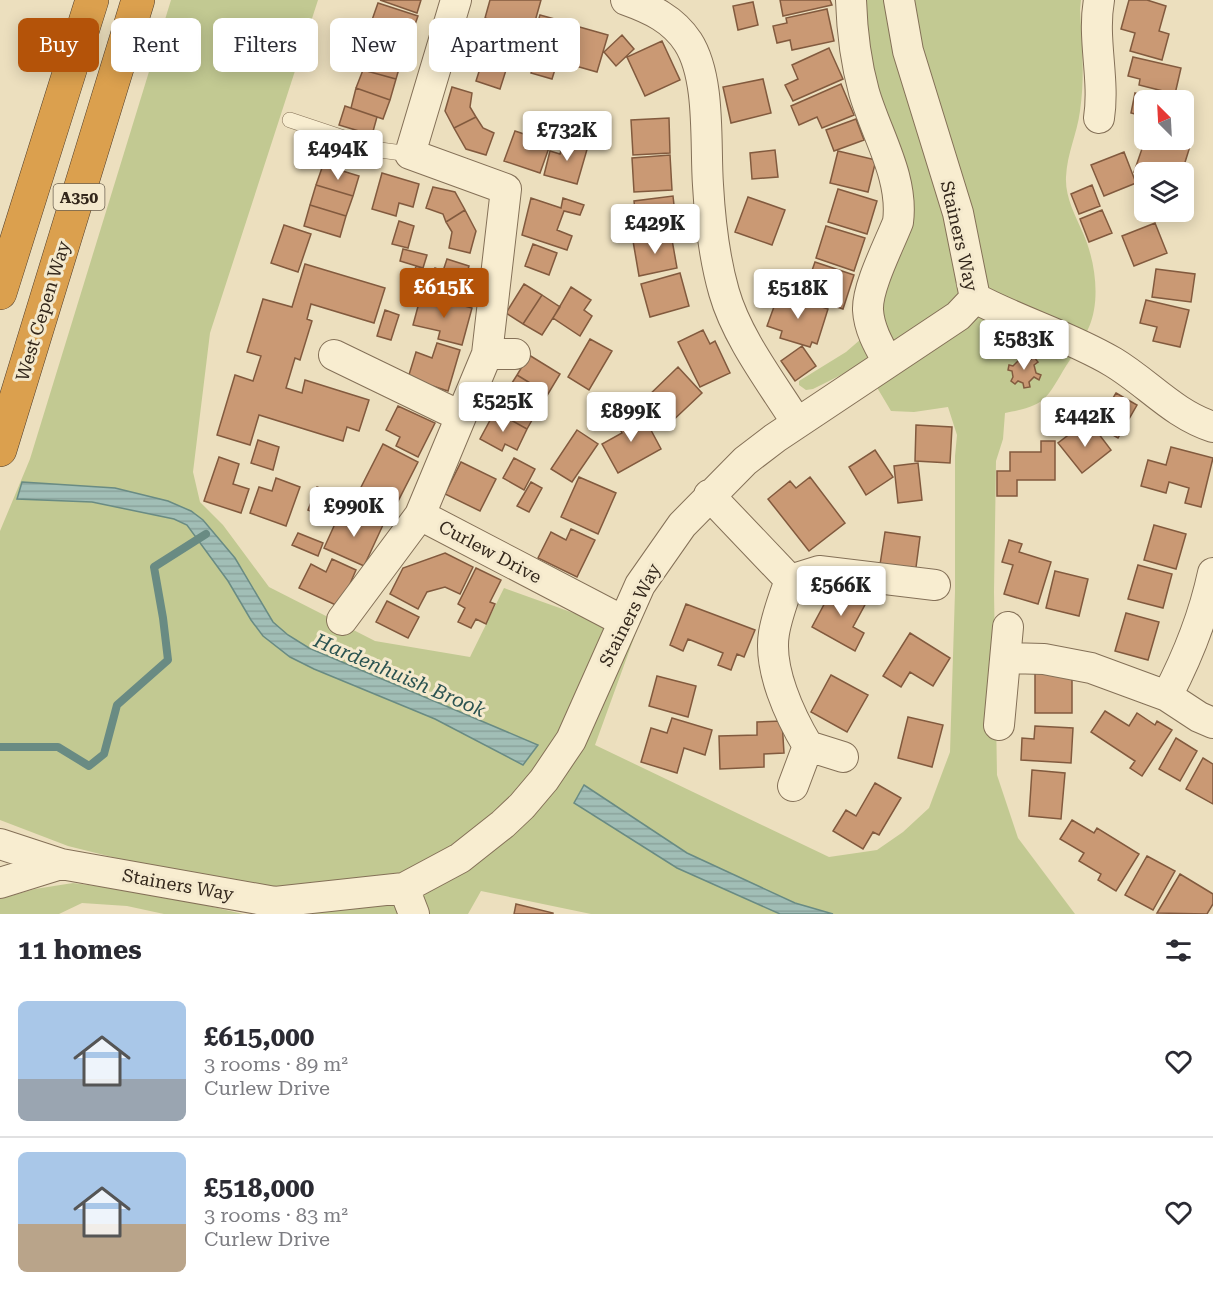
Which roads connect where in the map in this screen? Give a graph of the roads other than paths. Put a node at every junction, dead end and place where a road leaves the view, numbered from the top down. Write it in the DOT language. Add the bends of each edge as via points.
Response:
graph roads {
  1 [pos="92,0"];
  2 [pos="138,0"];
  3 [pos="456,0"];
  4 [pos="626,0"];
  5 [pos="850,0"];
  6 [pos="899,0"];
  7 [pos="1099,0"];
  8 [pos="1099,118"];
  9 [pos="290,120"];
  10 [pos="410,154"];
  11 [pos="0,293"];
  12 [pos="975,298"];
  13 [pos="334,355"];
  14 [pos="888,362"];
  15 [pos="460,416"];
  16 [pos="797,423"];
  17 [pos="1213,427"];
  18 [pos="0,450"];
  19 [pos="709,495"];
  20 [pos="420,515"];
  21 [pos="1213,573"];
  22 [pos="789,580"];
  23 [pos="934,585"];
  24 [pos="342,620"];
  25 [pos="623,621"];
  26 [pos="1008,627"];
  27 [pos="1006,658"];
  28 [pos="1167,696"];
  29 [pos="1213,723"];
  30 [pos="999,725"];
  31 [pos="808,746"];
  32 [pos="843,758"];
  33 [pos="793,786"];
  34 [pos="0,844"];
  35 [pos="61,864"];
  36 [pos="0,883"];
  37 [pos="409,901"];
  1 -- 11 [label="highway, A350"];
  2 -- 18 [label="highway, West Cepen Way / A350"];
  3 -- 10 [label="street"];
  4 -- 16 [label="street" via="652,9 672,23 696,59 703,89 712,236 724,293 741,332"];
  5 -- 14 [label="street" via="864,91 892,170 898,204 898,222 869,297 868,312"];
  6 -- 12 [label="street, Stainers Way" via="908,51 958,213"];
  7 -- 8 [label="street"];
  9 -- 10 [label="lane" via="380,150"];
  10 -- 15 [label="street, Curlew Drive" via="506,189 501,354"];
  12 -- 14 [label="street, Stainers Way" via="958,316"];
  12 -- 17 [label="street" via="1096,353 1180,412"];
  13 -- 15 [label="street"];
  14 -- 16 [label="street, Stainers Way"];
  15 -- 20 [label="street, Curlew Drive"];
  16 -- 19 [label="street, Stainers Way" via="745,461"];
  19 -- 22 [label="street"];
  19 -- 25 [label="street, Stainers Way" via="660,554"];
  20 -- 24 [label="street"];
  20 -- 25 [label="street, Curlew Drive"];
  21 -- 28 [label="street" via="1200,619"];
  22 -- 23 [label="street" via="819,571"];
  22 -- 31 [label="street" via="774,634 774,662 792,719"];
  25 -- 37 [label="street, Stainers Way" via="571,740 544,780 483,842 436,872"];
  26 -- 27 [label="street"];
  27 -- 28 [label="street" via="1068,663"];
  27 -- 30 [label="street"];
  28 -- 29 [label="street"];
  31 -- 32 [label="street"];
  31 -- 33 [label="street"];
  34 -- 35 [label="street, Stainers Way"];
  35 -- 36 [label="street, Stainers Way"];
  35 -- 37 [label="street, Stainers Way" via="275,902"];
}
